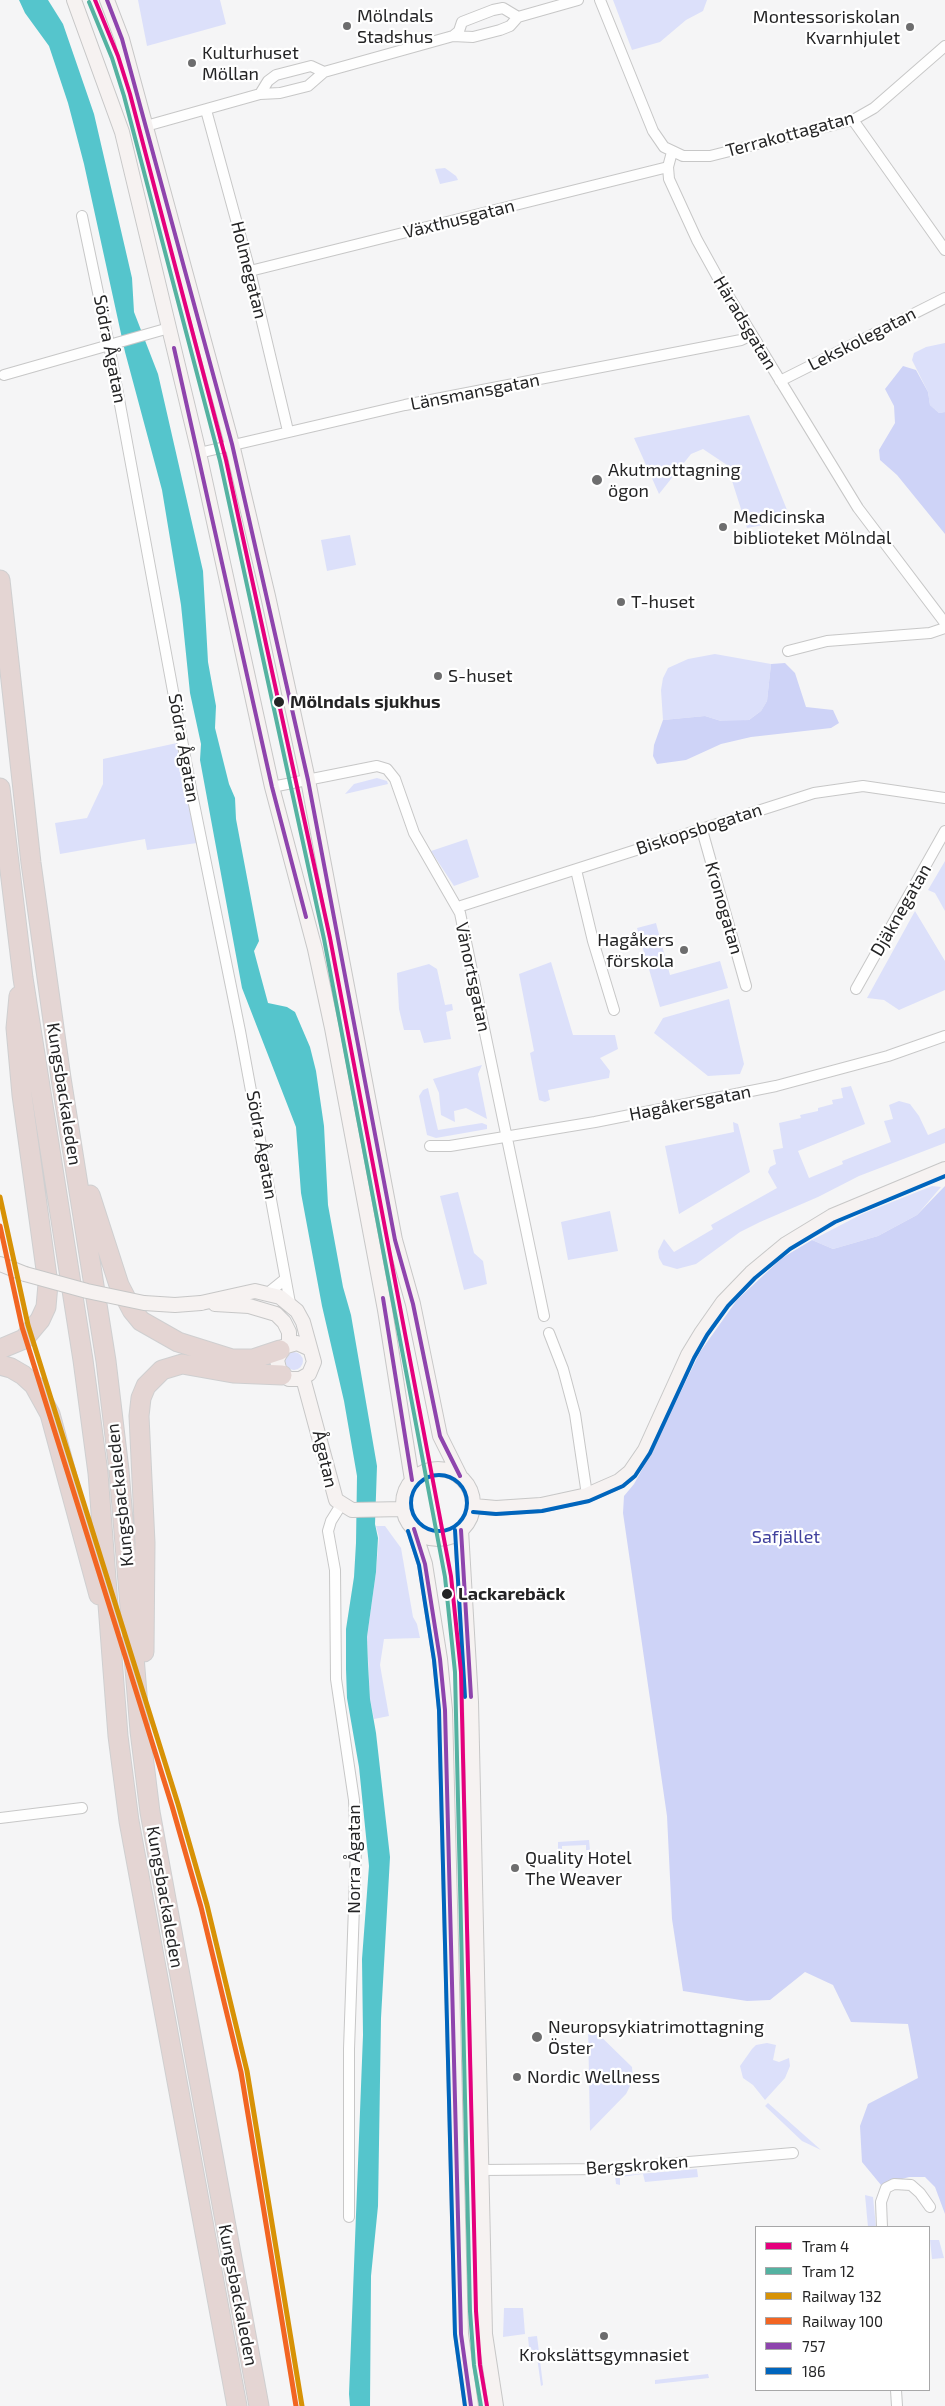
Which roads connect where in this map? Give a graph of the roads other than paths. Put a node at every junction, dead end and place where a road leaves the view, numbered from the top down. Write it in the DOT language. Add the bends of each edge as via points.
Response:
graph roads {
  1 [pos="74,0"];
  2 [pos="107,0"];
  3 [pos="578,0"];
  4 [pos="600,0"];
  5 [pos="518,17"];
  6 [pos="453,36"];
  7 [pos="945,46"];
  8 [pos="324,72"];
  9 [pos="260,94"];
  10 [pos="206,110"];
  11 [pos="853,120"];
  12 [pos="146,126"];
  13 [pos="672,152"];
  14 [pos="668,167"];
  15 [pos="82,216"];
  16 [pos="945,250"];
  17 [pos="250,271"];
  18 [pos="945,298"];
  19 [pos="169,328"];
  20 [pos="752,335"];
  21 [pos="113,344"];
  22 [pos="4,375"];
  23 [pos="780,381"];
  24 [pos="288,431"];
  25 [pos="232,444"];
  26 [pos="199,453"];
  27 [pos="0,580"];
  28 [pos="945,623"];
  29 [pos="945,628"];
  30 [pos="788,651"];
  31 [pos="308,780"];
  32 [pos="272,787"];
  33 [pos="0,788"];
  34 [pos="945,798"];
  35 [pos="702,830"];
  36 [pos="945,831"];
  37 [pos="576,870"];
  38 [pos="458,907"];
  39 [pos="22,978"];
  40 [pos="746,986"];
  41 [pos="856,989"];
  42 [pos="614,1010"];
  43 [pos="945,1036"];
  44 [pos="61,1078"];
  45 [pos="506,1136"];
  46 [pos="430,1146"];
  47 [pos="945,1169"];
  48 [pos="0,1264"];
  49 [pos="0,1272"];
  50 [pos="25,1274"];
  51 [pos="284,1280"];
  52 [pos="268,1292"];
  53 [pos="222,1301"];
  54 [pos="290,1304"];
  55 [pos="544,1316"];
  56 [pos="549,1334"];
  57 [pos="285,1347"];
  58 [pos="0,1349"];
  59 [pos="310,1350"];
  60 [pos="0,1365"];
  61 [pos="282,1375"];
  62 [pos="303,1378"];
  63 [pos="460,1476"];
  64 [pos="412,1480"];
  65 [pos="587,1495"];
  66 [pos="474,1506"];
  67 [pos="346,1508"];
  68 [pos="404,1509"];
  69 [pos="414,1530"];
  70 [pos="461,1530"];
  71 [pos="110,1634"];
  72 [pos="140,1731"];
  73 [pos="82,1808"];
  74 [pos="0,1818"];
  75 [pos="793,2153"];
  76 [pos="481,2170"];
  77 [pos="930,2208"];
  78 [pos="348,2217"];
  79 [pos="882,2226"];
  80 [pos="896,2391"];
  81 [pos="237,2406"];
  82 [pos="259,2406"];
  83 [pos="471,2406"];
  84 [pos="496,2406"];
  85 [pos="897,2406"];
  1 -- 19 [label="main road" via="122,132"];
  2 -- 12 [label="main road" via="122,39"];
  3 -- 5 [label="street"];
  4 -- 13 [label="street" via="653,130 659,141"];
  5 -- 6 [label="street" via="510,26 500,30 473,36"];
  5 -- 6 [label="street" via="509,10 493,10 462,22"];
  6 -- 8 [label="street"];
  7 -- 11 [label="street, Terrakottagatan" via="874,108"];
  8 -- 9 [label="street" via="308,86"];
  8 -- 9 [label="street" via="311,66 276,75"];
  9 -- 10 [label="street"];
  10 -- 12 [label="street"];
  10 -- 17 [label="street, Holmegatan"];
  11 -- 13 [label="street, Terrakottagatan" via="710,156 683,156"];
  11 -- 16 [label="street"];
  12 -- 25 [label="main road"];
  13 -- 14 [label="street"];
  14 -- 17 [label="street, Växthusgatan"];
  14 -- 20 [label="street, Häradsgatan" via="669,179 697,240"];
  15 -- 21 [label="street, Södra Ågatan"];
  17 -- 24 [label="street, Holmegatan"];
  18 -- 23 [label="street, Lekskolegatan"];
  19 -- 21 [label="street"];
  19 -- 26 [label="main road"];
  20 -- 23 [label="street, Häradsgatan"];
  20 -- 24 [label="street, Länsmansgatan" via="741,340"];
  21 -- 22 [label="street"];
  21 -- 51 [label="street, Södra Ågatan" via="189,778 245,1058"];
  23 -- 28 [label="street, Häradsgatan" via="858,508"];
  24 -- 25 [label="street, Länsmansgatan"];
  25 -- 26 [label="street, Länsmansgatan"];
  25 -- 31 [label="main road"];
  26 -- 32 [label="main road"];
  27 -- 44 [label="highway, Kungsbackaleden" via="30,863"];
  29 -- 30 [label="street" via="930,633 827,641"];
  31 -- 32 [label="street, Vänortsgatan"];
  31 -- 38 [label="street, Vänortsgatan" via="377,766 387,769 395,779 419,842"];
  31 -- 63 [label="main road" via="395,1240 413,1304 440,1436"];
  32 -- 64 [label="main road" via="315,949 332,1028 385,1310"];
  33 -- 39 [label="highway, Kungsbackaleden"];
  34 -- 35 [label="street, Biskopsbogatan" via="890,788 844,787 814,793"];
  35 -- 37 [label="street, Biskopsbogatan"];
  35 -- 40 [label="street, Kronogatan"];
  36 -- 41 [label="street, Djäknegatan"];
  37 -- 38 [label="street, Biskopsbogatan"];
  37 -- 42 [label="street"];
  38 -- 45 [label="street, Vänortsgatan"];
  39 -- 58 [label="highway" via="16,1028 24,1113 48,1284 46,1308 40,1320 24,1339"];
  39 -- 71 [label="highway, Kungsbackaleden" via="83,1360 98,1473"];
  43 -- 45 [label="street, Hagåkersgatan" via="806,1080"];
  44 -- 57 [label="highway" via="92,1201 114,1272 132,1310 141,1321 158,1332 216,1356 238,1360 253,1360"];
  44 -- 72 [label="highway, Kungsbackaleden" via="106,1361 119,1470"];
  45 -- 46 [label="street, Hagåkersgatan" via="450,1146"];
  45 -- 55 [label="street, Vänortsgatan"];
  47 -- 65 [label="main road" via="832,1216 805,1230 768,1257 722,1302 702,1332 638,1463 619,1481"];
  48 -- 50 [label="main road"];
  49 -- 50 [label="main road"];
  50 -- 53 [label="main road, bridge" via="96,1294 144,1303 175,1305"];
  51 -- 52 [label="street"];
  51 -- 54 [label="street, Södra Ågatan"];
  52 -- 53 [label="main road" via="255,1291"];
  52 -- 54 [label="main road"];
  53 -- 57 [label="main road" via="276,1314 286,1327"];
  54 -- 59 [label="main road" via="303,1322"];
  56 -- 65 [label="street" via="575,1414"];
  57 -- 59 [label="main road" via="300,1343"];
  57 -- 61 [label="main road" via="277,1362"];
  59 -- 62 [label="main road" via="313,1367"];
  60 -- 71 [label="highway" via="12,1368 34,1385 50,1414"];
  61 -- 62 [label="main road" via="292,1380"];
  61 -- 72 [label="highway" via="234,1373 182,1364 162,1370 146,1386 141,1398 146,1620"];
  62 -- 67 [label="main road, Ågatan" via="320,1434 333,1496"];
  63 -- 64 [label="main road" via="437,1468"];
  63 -- 66 [label="main road" via="472,1492"];
  64 -- 68 [label="main road" via="404,1495"];
  65 -- 66 [label="main road" via="541,1505"];
  66 -- 70 [label="main road" via="471,1517"];
  67 -- 68 [label="main road"];
  67 -- 78 [label="street, Norra Ågatan" via="331,1521 328,1531 335,1570 336,1679 354,1800 356,1849 349,2049"];
  68 -- 69 [label="main road"];
  69 -- 70 [label="main road" via="437,1539"];
  69 -- 83 [label="main road" via="425,1564 444,1691 461,2334"];
  70 -- 76 [label="main road" via="471,1702"];
  71 -- 81 [label="highway, Kungsbackaleden" via="118,1736 135,1858"];
  72 -- 82 [label="highway, Kungsbackaleden" via="167,1916"];
  73 -- 74 [label="street"];
  75 -- 76 [label="street, Bergskroken" via="608,2169"];
  76 -- 84 [label="main road" via="485,2334"];
  77 -- 79 [label="street" via="911,2185 894,2184 886,2188 880,2202"];
  80 -- 85 [label="street"];
}
